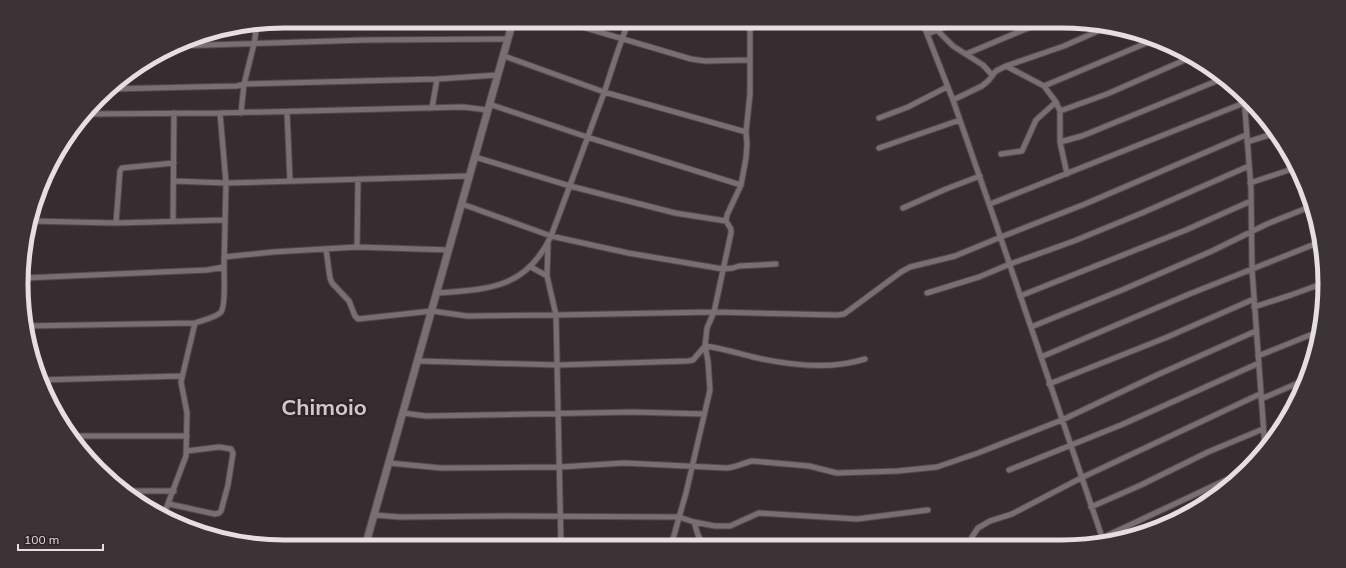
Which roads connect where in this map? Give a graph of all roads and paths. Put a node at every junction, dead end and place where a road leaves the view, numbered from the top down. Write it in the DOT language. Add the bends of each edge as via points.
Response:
graph roads {
  1 [pos="511,28"];
  2 [pos="585,28"];
  3 [pos="626,28"];
  4 [pos="750,28"];
  5 [pos="925,28"];
  6 [pos="945,28"];
  7 [pos="1028,28"];
  8 [pos="256,30"];
  9 [pos="938,31"];
  10 [pos="1099,31"];
  11 [pos="927,34"];
  12 [pos="508,39"];
  13 [pos="621,39"];
  14 [pos="1147,43"];
  15 [pos="254,44"];
  16 [pos="190,46"];
  17 [pos="966,54"];
  18 [pos="504,56"];
  19 [pos="749,60"];
  20 [pos="1186,60"];
  21 [pos="1006,66"];
  22 [pos="498,75"];
  23 [pos="992,75"];
  24 [pos="438,79"];
  25 [pos="1218,81"];
  26 [pos="244,84"];
  27 [pos="1044,86"];
  28 [pos="947,87"];
  29 [pos="119,89"];
  30 [pos="604,92"];
  31 [pos="952,100"];
  32 [pos="1056,102"];
  33 [pos="1243,103"];
  34 [pos="489,107"];
  35 [pos="1247,107"];
  36 [pos="432,108"];
  37 [pos="1060,111"];
  38 [pos="287,112"];
  39 [pos="174,113"];
  40 [pos="220,113"];
  41 [pos="241,113"];
  42 [pos="93,114"];
  43 [pos="879,118"];
  44 [pos="960,120"];
  45 [pos="746,132"];
  46 [pos="1246,135"];
  47 [pos="1270,135"];
  48 [pos="586,137"];
  49 [pos="1060,142"];
  50 [pos="1247,142"];
  51 [pos="879,148"];
  52 [pos="1001,154"];
  53 [pos="475,157"];
  54 [pos="174,163"];
  55 [pos="1249,166"];
  56 [pos="1291,169"];
  57 [pos="1067,174"];
  58 [pos="470,176"];
  59 [pos="980,176"];
  60 [pos="358,179"];
  61 [pos="174,181"];
  62 [pos="290,181"];
  63 [pos="226,183"];
  64 [pos="1250,183"];
  65 [pos="741,185"];
  66 [pos="570,186"];
  67 [pos="1251,201"];
  68 [pos="462,204"];
  69 [pos="990,204"];
  70 [pos="902,208"];
  71 [pos="1306,208"];
  72 [pos="225,220"];
  73 [pos="726,220"];
  74 [pos="36,221"];
  75 [pos="173,221"];
  76 [pos="116,222"];
  77 [pos="1252,231"];
  78 [pos="551,236"];
  79 [pos="1001,237"];
  80 [pos="548,242"];
  81 [pos="1315,244"];
  82 [pos="357,248"];
  83 [pos="326,249"];
  84 [pos="449,250"];
  85 [pos="224,257"];
  86 [pos="776,264"];
  87 [pos="1010,264"];
  88 [pos="224,267"];
  89 [pos="531,267"];
  90 [pos="723,269"];
  91 [pos="1252,269"];
  92 [pos="547,276"];
  93 [pos="28,278"];
  94 [pos="1318,285"];
  95 [pos="438,292"];
  96 [pos="927,294"];
  97 [pos="1020,296"];
  98 [pos="1254,299"];
  99 [pos="1254,307"];
  100 [pos="432,311"];
  101 [pos="714,312"];
  102 [pos="556,315"];
  103 [pos="195,323"];
  104 [pos="32,326"];
  105 [pos="1031,327"];
  106 [pos="1256,331"];
  107 [pos="1313,334"];
  108 [pos="705,346"];
  109 [pos="1258,356"];
  110 [pos="1041,357"];
  111 [pos="865,359"];
  112 [pos="418,361"];
  113 [pos="1259,363"];
  114 [pos="558,364"];
  115 [pos="182,376"];
  116 [pos="46,380"];
  117 [pos="1299,382"];
  118 [pos="1049,384"];
  119 [pos="1260,397"];
  120 [pos="403,413"];
  121 [pos="558,413"];
  122 [pos="704,414"];
  123 [pos="1062,420"];
  124 [pos="1263,429"];
  125 [pos="78,436"];
  126 [pos="187,436"];
  127 [pos="1264,441"];
  128 [pos="1071,446"];
  129 [pos="187,451"];
  130 [pos="389,463"];
  131 [pos="692,466"];
  132 [pos="560,467"];
  133 [pos="1009,470"];
  134 [pos="1081,478"];
  135 [pos="1226,480"];
  136 [pos="134,491"];
  137 [pos="174,491"];
  138 [pos="169,504"];
  139 [pos="1092,507"];
  140 [pos="928,510"];
  141 [pos="165,511"];
  142 [pos="374,515"];
  143 [pos="561,517"];
  144 [pos="679,517"];
  145 [pos="694,522"];
  146 [pos="1115,534"];
  147 [pos="972,537"];
  148 [pos="1102,537"];
  149 [pos="367,540"];
  150 [pos="561,540"];
  151 [pos="673,540"];
  152 [pos="701,540"];
  1 -- 12 [label="street"];
  2 -- 13 [label="street"];
  3 -- 13 [label="street"];
  4 -- 19 [label="street"];
  5 -- 11 [label="street"];
  6 -- 9 [label="street"];
  7 -- 17 [label="street"];
  8 -- 15 [label="street"];
  9 -- 11 [label="street"];
  9 -- 17 [label="street" via="953,46"];
  10 -- 21 [label="street"];
  11 -- 28 [label="street"];
  12 -- 15 [label="street"];
  12 -- 18 [label="street"];
  13 -- 19 [label="street" via="691,59"];
  13 -- 30 [label="street"];
  14 -- 27 [label="street"];
  15 -- 16 [label="street"];
  15 -- 26 [label="street"];
  17 -- 23 [label="street" via="983,65"];
  18 -- 22 [label="street"];
  18 -- 30 [label="street"];
  19 -- 45 [label="street" via="750,94"];
  20 -- 37 [label="street" via="1107,94"];
  21 -- 23 [label="street"];
  21 -- 27 [label="street"];
  22 -- 24 [label="street"];
  22 -- 34 [label="street"];
  23 -- 31 [label="street" via="982,86"];
  24 -- 26 [label="street"];
  24 -- 36 [label="street"];
  25 -- 49 [label="street" via="1082,136"];
  26 -- 29 [label="street"];
  26 -- 41 [label="street"];
  27 -- 32 [label="street"];
  28 -- 31 [label="street"];
  28 -- 43 [label="street" via="908,107"];
  30 -- 45 [label="street"];
  30 -- 48 [label="street"];
  31 -- 44 [label="street"];
  32 -- 37 [label="street"];
  32 -- 52 [label="street" via="1036,120 1022,151"];
  33 -- 57 [label="street"];
  34 -- 36 [label="street"];
  34 -- 48 [label="street"];
  34 -- 53 [label="street"];
  35 -- 46 [label="street"];
  36 -- 38 [label="street"];
  37 -- 49 [label="street"];
  38 -- 41 [label="street"];
  38 -- 62 [label="street"];
  39 -- 40 [label="street"];
  39 -- 42 [label="street"];
  39 -- 54 [label="street"];
  40 -- 41 [label="street"];
  40 -- 63 [label="street"];
  44 -- 51 [label="street"];
  44 -- 59 [label="street"];
  45 -- 65 [label="street" via="746,158"];
  46 -- 50 [label="street"];
  46 -- 79 [label="street"];
  47 -- 50 [label="street"];
  48 -- 65 [label="street"];
  48 -- 66 [label="street"];
  49 -- 57 [label="street"];
  50 -- 55 [label="street"];
  53 -- 58 [label="street"];
  53 -- 66 [label="street"];
  54 -- 61 [label="street"];
  54 -- 76 [label="street" via="122,168"];
  55 -- 64 [label="street"];
  55 -- 87 [label="street" via="1135,216"];
  56 -- 64 [label="street"];
  57 -- 69 [label="street"];
  58 -- 60 [label="street"];
  58 -- 68 [label="street"];
  59 -- 69 [label="street"];
  59 -- 70 [label="street"];
  60 -- 62 [label="street"];
  60 -- 82 [label="street"];
  61 -- 63 [label="street"];
  61 -- 75 [label="street"];
  62 -- 63 [label="street"];
  63 -- 72 [label="street"];
  64 -- 67 [label="street"];
  65 -- 73 [label="street"];
  66 -- 73 [label="street" via="675,213"];
  66 -- 78 [label="street"];
  67 -- 77 [label="street"];
  67 -- 97 [label="street" via="1142,248"];
  68 -- 78 [label="street"];
  68 -- 84 [label="street"];
  69 -- 79 [label="street"];
  71 -- 77 [label="street"];
  72 -- 75 [label="street"];
  72 -- 85 [label="street"];
  73 -- 90 [label="street" via="731,233"];
  74 -- 76 [label="street"];
  75 -- 76 [label="street"];
  77 -- 91 [label="street"];
  77 -- 105 [label="street" via="1212,251"];
  78 -- 80 [label="street"];
  78 -- 90 [label="street" via="628,253"];
  79 -- 87 [label="street"];
  79 -- 101 [label="street" via="955,256 910,267 844,314"];
  80 -- 89 [label="street"];
  80 -- 92 [label="street"];
  81 -- 91 [label="street"];
  82 -- 83 [label="street"];
  82 -- 84 [label="street"];
  83 -- 85 [label="street"];
  83 -- 100 [label="street" via="332,283 349,301 358,319"];
  84 -- 95 [label="street"];
  85 -- 88 [label="street"];
  86 -- 90 [label="street"];
  87 -- 96 [label="street"];
  87 -- 97 [label="street"];
  88 -- 93 [label="street" via="207,270"];
  88 -- 103 [label="street" via="221,311"];
  89 -- 92 [label="street"];
  89 -- 95 [label="street" via="504,284 485,289"];
  90 -- 101 [label="street"];
  91 -- 98 [label="street"];
  91 -- 110 [label="street"];
  92 -- 102 [label="street"];
  94 -- 99 [label="street"];
  95 -- 100 [label="street"];
  97 -- 105 [label="street"];
  98 -- 99 [label="street"];
  98 -- 118 [label="street" via="1158,341"];
  99 -- 106 [label="street"];
  100 -- 102 [label="street" via="467,316"];
  100 -- 112 [label="street"];
  101 -- 102 [label="street"];
  101 -- 108 [label="street" via="707,328"];
  102 -- 114 [label="street"];
  103 -- 104 [label="street"];
  103 -- 115 [label="street"];
  105 -- 110 [label="street"];
  106 -- 109 [label="street"];
  106 -- 123 [label="street"];
  107 -- 109 [label="street"];
  108 -- 111 [label="street" via="792,364 824,365 852,363"];
  108 -- 114 [label="street" via="693,360 688,361"];
  108 -- 122 [label="street" via="710,390"];
  109 -- 113 [label="street"];
  110 -- 118 [label="street"];
  112 -- 114 [label="street"];
  112 -- 120 [label="street"];
  113 -- 119 [label="street"];
  113 -- 128 [label="street"];
  114 -- 121 [label="street"];
  115 -- 116 [label="street"];
  115 -- 126 [label="street"];
  117 -- 119 [label="street"];
  118 -- 123 [label="street"];
  119 -- 124 [label="street"];
  119 -- 134 [label="street"];
  120 -- 121 [label="street" via="426,416"];
  120 -- 130 [label="street"];
  121 -- 122 [label="street"];
  121 -- 132 [label="street"];
  122 -- 131 [label="street"];
  123 -- 128 [label="street"];
  123 -- 131 [label="street" via="937,467 837,473 809,466 752,461 734,468"];
  124 -- 127 [label="street"];
  124 -- 139 [label="street"];
  125 -- 126 [label="street"];
  126 -- 129 [label="street"];
  128 -- 133 [label="street"];
  128 -- 134 [label="street"];
  129 -- 137 [label="street"];
  129 -- 138 [label="street" via="219,447 231,449 233,453 228,485 221,511 215,514"];
  130 -- 132 [label="street" via="441,468"];
  130 -- 142 [label="street"];
  131 -- 132 [label="street" via="624,463"];
  131 -- 144 [label="street"];
  132 -- 143 [label="street"];
  134 -- 139 [label="street"];
  134 -- 147 [label="street" via="1012,514 990,521 978,528"];
  135 -- 146 [label="street"];
  136 -- 137 [label="street"];
  137 -- 138 [label="street"];
  138 -- 141 [label="street"];
  139 -- 148 [label="street"];
  140 -- 145 [label="street" via="857,519 759,514 730,526"];
  142 -- 143 [label="street"];
  142 -- 149 [label="street"];
  143 -- 144 [label="street"];
  143 -- 150 [label="street"];
  144 -- 145 [label="street"];
  144 -- 151 [label="street"];
  145 -- 152 [label="street"];
}
